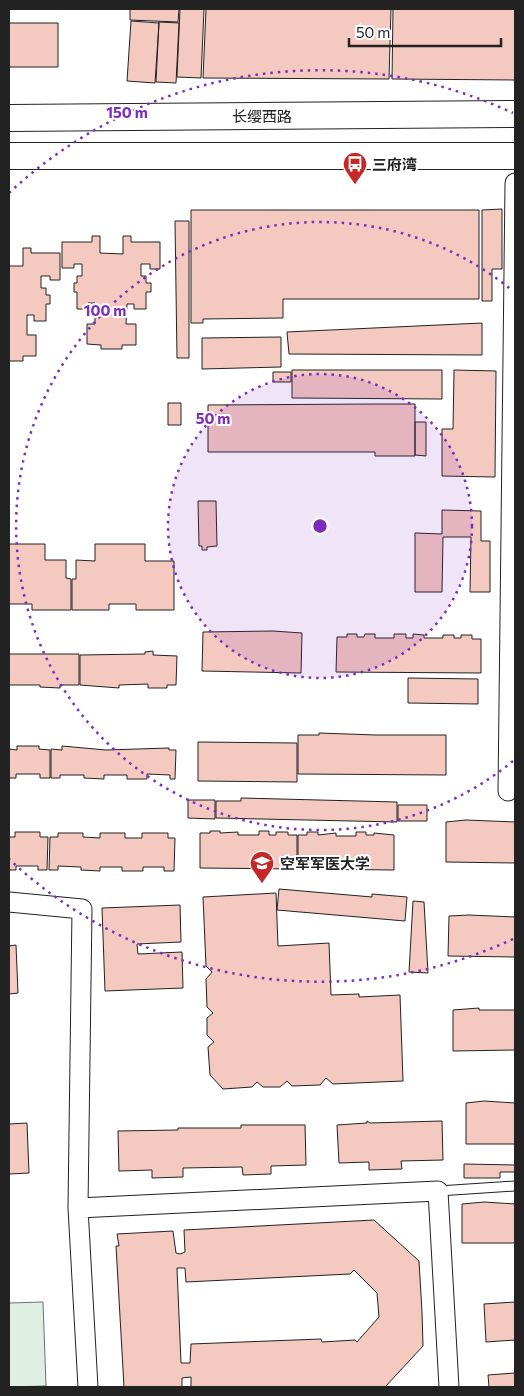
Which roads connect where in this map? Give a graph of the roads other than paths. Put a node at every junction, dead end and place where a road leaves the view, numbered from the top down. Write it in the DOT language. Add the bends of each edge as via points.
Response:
graph roads {
  1 [pos="515,114"];
  2 [pos="9,118"];
  3 [pos="9,156"];
  4 [pos="515,156"];
  5 [pos="515,183"];
  6 [pos="508,791"];
  7 [pos="9,902"];
  8 [pos="515,1186"];
  9 [pos="438,1191"];
  10 [pos="78,1208"];
  11 [pos="88,1387"];
  12 [pos="449,1387"];
  1 -- 2 [label="main road, 长缨西路"];
  3 -- 4 [label="main road"];
  5 -- 6 [label="street"];
  7 -- 10 [label="street" via="82,909"];
  8 -- 9 [label="lane"];
  9 -- 10 [label="street"];
  9 -- 12 [label="street"];
  10 -- 11 [label="street"];
}
